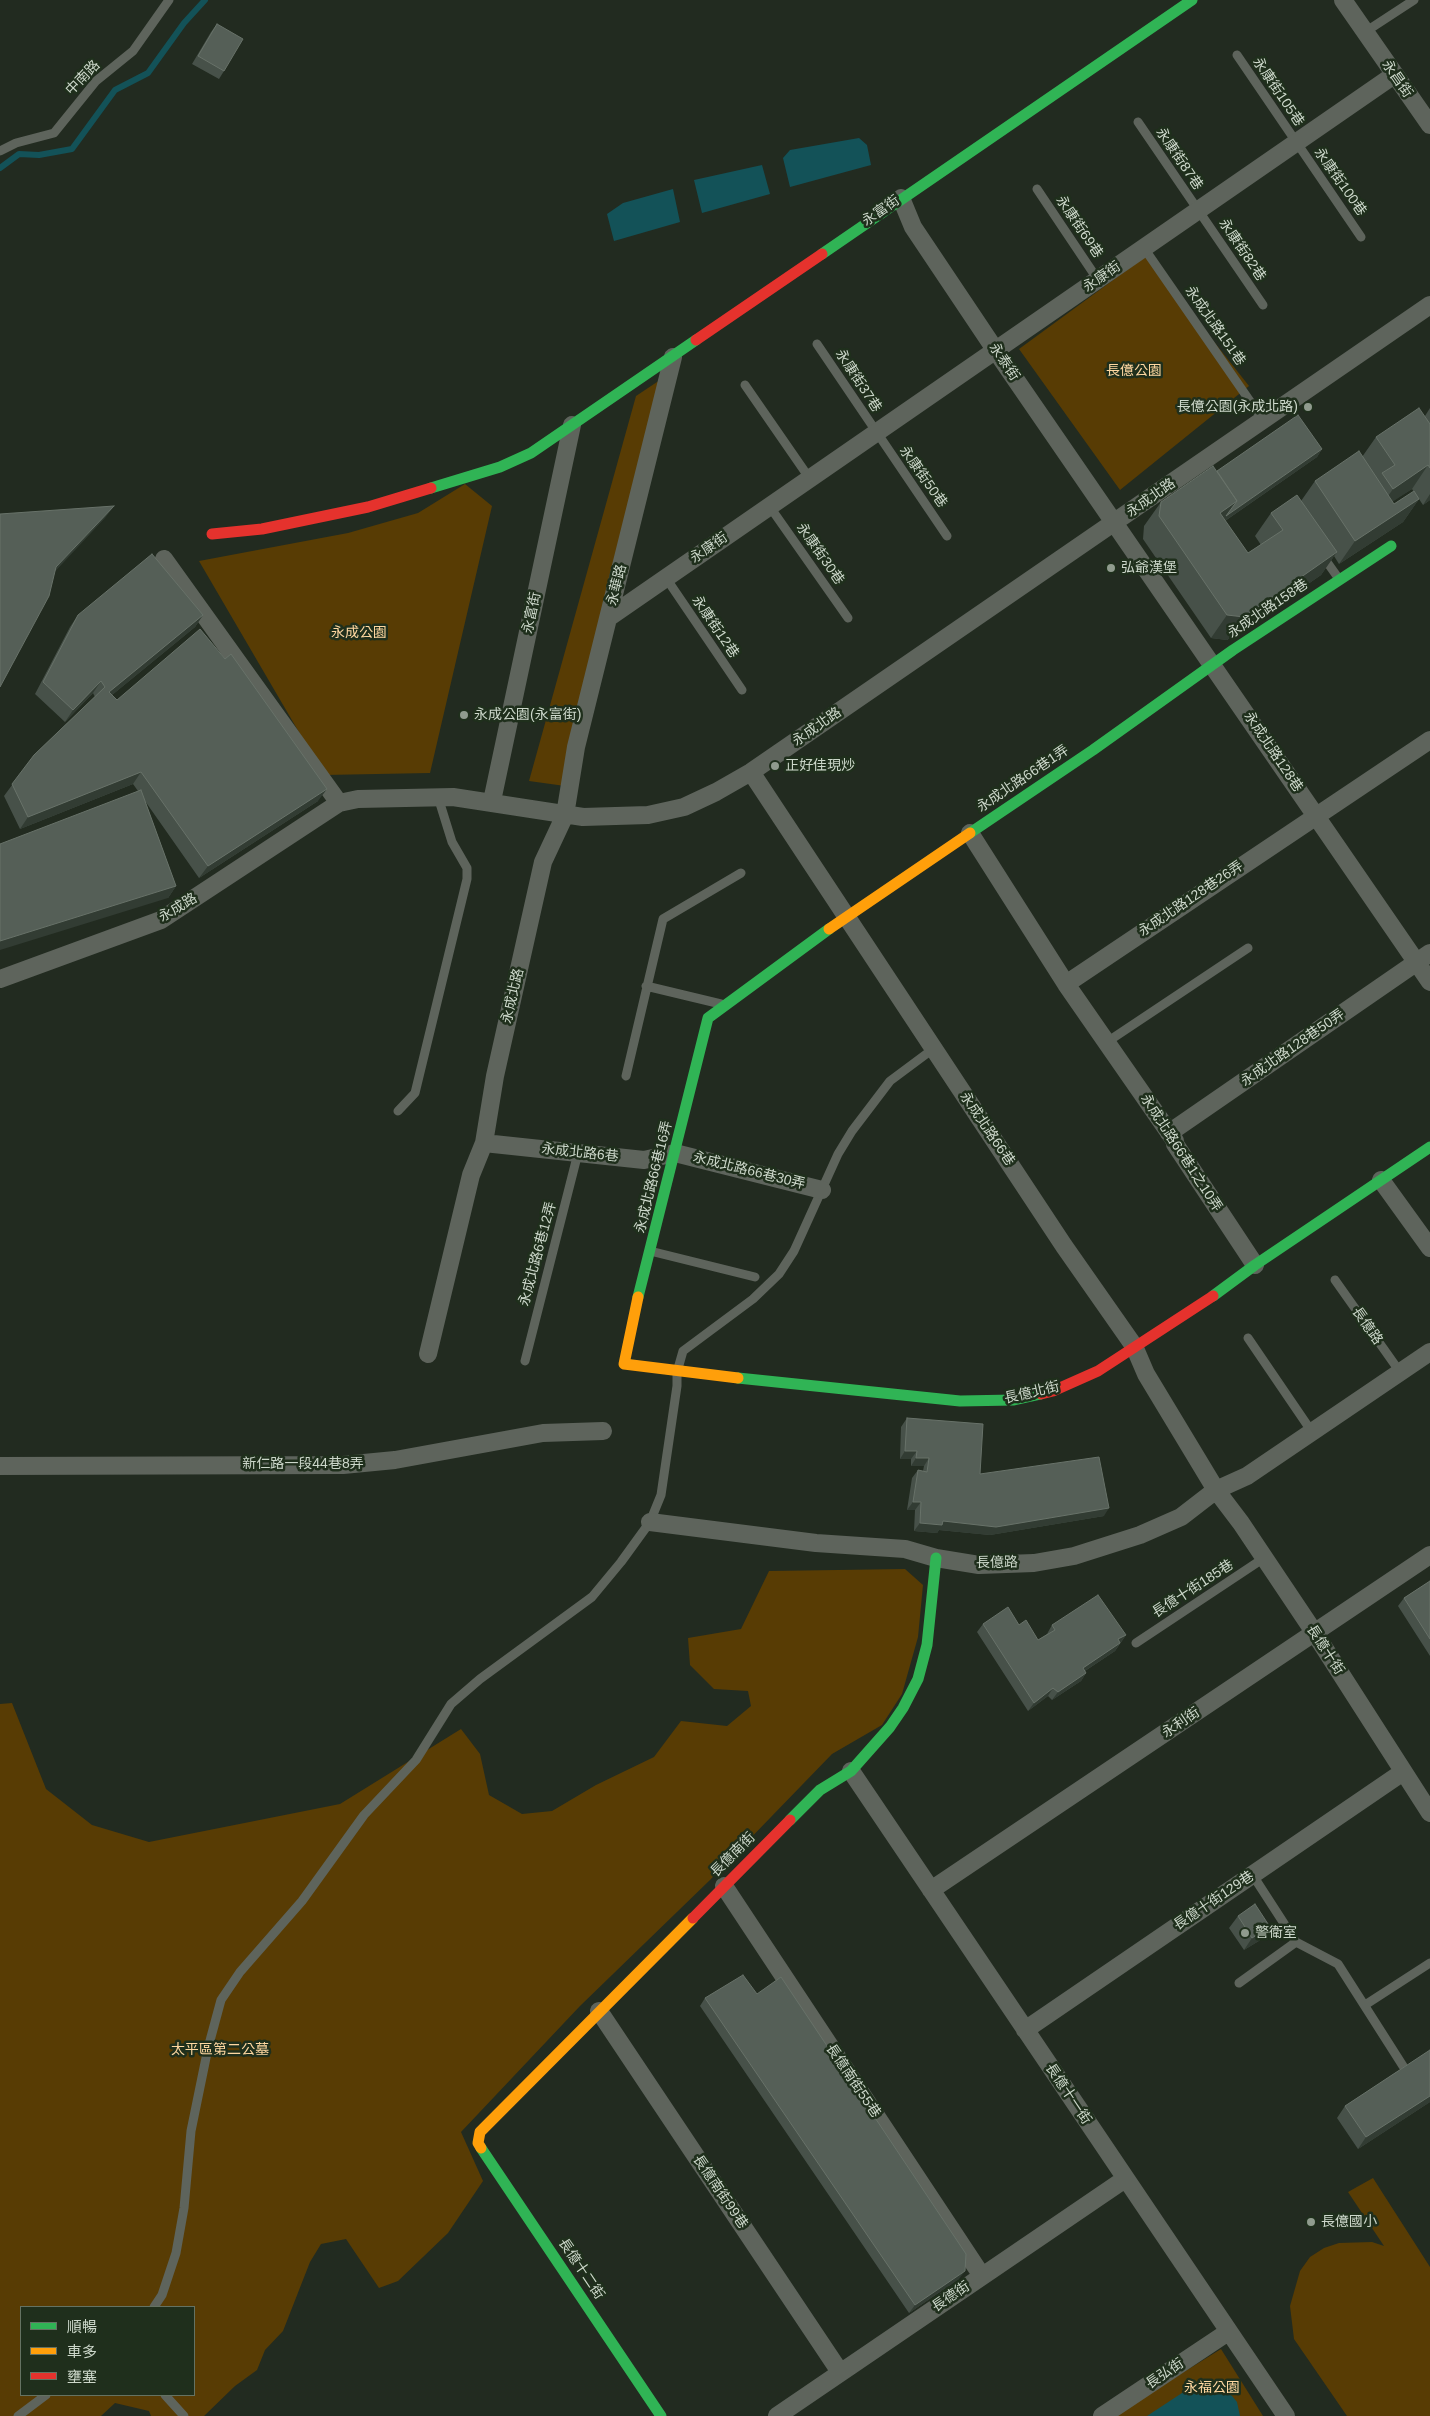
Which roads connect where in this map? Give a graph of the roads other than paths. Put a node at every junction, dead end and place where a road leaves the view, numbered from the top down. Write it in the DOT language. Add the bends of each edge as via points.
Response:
graph roads {
  1 [pos="170,0"];
  2 [pos="1192,0"];
  3 [pos="1344,0"];
  4 [pos="1414,0"];
  5 [pos="1365,32"];
  6 [pos="1237,56"];
  7 [pos="1394,75"];
  8 [pos="1138,122"];
  9 [pos="1430,126"];
  10 [pos="1296,143"];
  11 [pos="0,151"];
  12 [pos="1037,189"];
  13 [pos="901,198"];
  14 [pos="1198,211"];
  15 [pos="1361,237"];
  16 [pos="1144,248"];
  17 [pos="1098,280"];
  18 [pos="1263,305"];
  19 [pos="1430,305"];
  20 [pos="817,344"];
  21 [pos="996,351"];
  22 [pos="673,357"];
  23 [pos="745,385"];
  24 [pos="1263,420"];
  25 [pos="572,425"];
  26 [pos="876,433"];
  27 [pos="810,479"];
  28 [pos="770,507"];
  29 [pos="1115,523"];
  30 [pos="212,534"];
  31 [pos="947,536"];
  32 [pos="1391,546"];
  33 [pos="1319,550"];
  34 [pos="164,559"];
  35 [pos="666,578"];
  36 [pos="1340,579"];
  37 [pos="608,618"];
  38 [pos="848,618"];
  39 [pos="1213,664"];
  40 [pos="742,690"];
  41 [pos="1430,740"];
  42 [pos="752,772"];
  43 [pos="438,797"];
  44 [pos="492,802"];
  45 [pos="339,803"];
  46 [pos="564,815"];
  47 [pos="1316,816"];
  48 [pos="970,833"];
  49 [pos="741,873"];
  50 [pos="847,916"];
  51 [pos="1248,948"];
  52 [pos="1423,958"];
  53 [pos="0,979"];
  54 [pos="1430,982"];
  55 [pos="1066,984"];
  56 [pos="646,986"];
  57 [pos="726,1005"];
  58 [pos="1107,1042"];
  59 [pos="933,1049"];
  60 [pos="626,1076"];
  61 [pos="398,1112"];
  62 [pos="1169,1133"];
  63 [pos="484,1144"];
  64 [pos="1430,1147"];
  65 [pos="578,1153"];
  66 [pos="676,1153"];
  67 [pos="1381,1180"];
  68 [pos="822,1190"];
  69 [pos="1430,1248"];
  70 [pos="651,1252"];
  71 [pos="1255,1265"];
  72 [pos="755,1277"];
  73 [pos="1334,1280"];
  74 [pos="1248,1338"];
  75 [pos="1134,1346"];
  76 [pos="1430,1352"];
  77 [pos="428,1354"];
  78 [pos="524,1361"];
  79 [pos="624,1364"];
  80 [pos="677,1372"];
  81 [pos="1400,1372"];
  82 [pos="603,1431"];
  83 [pos="1312,1432"];
  84 [pos="0,1466"];
  85 [pos="1216,1490"];
  86 [pos="650,1522"];
  87 [pos="1430,1555"];
  88 [pos="936,1558"];
  89 [pos="1264,1558"];
  90 [pos="1314,1632"];
  91 [pos="1136,1643"];
  92 [pos="851,1771"];
  93 [pos="1403,1772"];
  94 [pos="1430,1813"];
  95 [pos="1252,1874"];
  96 [pos="724,1886"];
  97 [pos="931,1890"];
  98 [pos="1296,1942"];
  99 [pos="1430,1963"];
  100 [pos="1239,1983"];
  101 [pos="1365,2005"];
  102 [pos="599,2011"];
  103 [pos="1025,2030"];
  104 [pos="1403,2066"];
  105 [pos="479,2137"];
  106 [pos="1125,2179"];
  107 [pos="982,2276"];
  108 [pos="155,2306"];
  109 [pos="1228,2332"];
  110 [pos="840,2372"];
  111 [pos="45,2396"];
  112 [pos="166,2396"];
  113 [pos="18,2416"];
  114 [pos="184,2416"];
  115 [pos="661,2416"];
  116 [pos="777,2416"];
  117 [pos="1102,2416"];
  118 [pos="1286,2416"];
  1 -- 11 [label="lane, 中南路" via="133,52 96,81 54,133 16,143"];
  2 -- 13 [label="street, 永富街"];
  3 -- 5 [label="street, 永昌街"];
  4 -- 5 [label="lane"];
  5 -- 7 [label="street, 永昌街"];
  6 -- 10 [label="lane, 永康街105巷"];
  7 -- 9 [label="street, 永昌街"];
  7 -- 10 [label="street, 永康街"];
  8 -- 14 [label="lane, 永康街87巷"];
  10 -- 14 [label="street, 永康街"];
  10 -- 15 [label="lane, 永康街100巷"];
  12 -- 17 [label="lane, 永康街69巷"];
  13 -- 21 [label="street, 永泰街" via="913,227"];
  13 -- 22 [label="street, 永富街"];
  14 -- 16 [label="street, 永康街"];
  14 -- 18 [label="lane, 永康街82巷"];
  16 -- 17 [label="street, 永康街"];
  16 -- 24 [label="lane, 永成北路151巷"];
  17 -- 21 [label="street, 永康街"];
  19 -- 24 [label="street, 永成北路"];
  20 -- 26 [label="lane, 永康街37巷"];
  21 -- 26 [label="street, 永康街"];
  21 -- 29 [label="street, 永泰街"];
  22 -- 25 [label="street, 永富街"];
  22 -- 37 [label="street, 永華路"];
  23 -- 27 [label="lane"];
  24 -- 29 [label="street, 永成北路"];
  25 -- 30 [label="street, 永富街" via="516,460 436,488 315,520"];
  25 -- 44 [label="street, 永富街"];
  26 -- 27 [label="street, 永康街"];
  26 -- 31 [label="lane, 永康街50巷"];
  27 -- 28 [label="street, 永康街"];
  28 -- 35 [label="street, 永康街"];
  28 -- 38 [label="lane, 永康街30巷"];
  29 -- 39 [label="street, 永成北路128巷"];
  29 -- 42 [label="street, 永成北路"];
  32 -- 36 [label="street, 永成北路158巷"];
  33 -- 36 [label="lane"];
  34 -- 45 [label="street"];
  35 -- 37 [label="street, 永康街"];
  35 -- 40 [label="lane, 永康街12巷"];
  36 -- 39 [label="street, 永成北路158巷"];
  37 -- 46 [label="street, 永華路" via="576,747"];
  39 -- 47 [label="street, 永成北路128巷"];
  39 -- 48 [label="street, 永成北路66巷1弄"];
  41 -- 47 [label="street, 永成北路128巷26弄"];
  42 -- 46 [label="street, 永成北路" via="684,807 648,815"];
  42 -- 50 [label="street, 永成北路66巷"];
  43 -- 44 [label="street, 永成路"];
  43 -- 45 [label="street, 永成路" via="358,799"];
  43 -- 61 [label="lane" via="452,842 467,868 467,879 415,1093"];
  44 -- 46 [label="street, 永成路"];
  45 -- 53 [label="street, 永成路" via="161,920"];
  46 -- 63 [label="street, 永成北路" via="543,862 495,1076"];
  47 -- 52 [label="street, 永成北路128巷"];
  47 -- 55 [label="street, 永成北路128巷26弄"];
  48 -- 50 [label="street, 永成北路66巷1弄"];
  48 -- 55 [label="street, 永成北路66巷1之10弄"];
  49 -- 56 [label="lane" via="663,919"];
  50 -- 57 [label="street, 永成北路66巷16弄"];
  50 -- 59 [label="street, 永成北路66巷"];
  51 -- 58 [label="lane"];
  52 -- 54 [label="street, 永成北路128巷"];
  52 -- 62 [label="street, 永成北路128巷50弄"];
  55 -- 58 [label="street, 永成北路66巷1之10弄"];
  56 -- 57 [label="lane"];
  56 -- 60 [label="lane"];
  57 -- 66 [label="street, 永成北路66巷16弄" via="708,1018"];
  58 -- 62 [label="street, 永成北路66巷1之10弄"];
  59 -- 68 [label="lane, 永成北路66巷30弄" via="881,1091 852,1131"];
  59 -- 75 [label="street, 永成北路66巷"];
  62 -- 71 [label="street, 永成北路66巷1之10弄"];
  63 -- 65 [label="street, 永成北路6巷"];
  63 -- 77 [label="street, 永成北路" via="471,1174"];
  64 -- 67 [label="street, 長億北街"];
  65 -- 66 [label="street, 永成北路6巷" via="644,1160"];
  65 -- 78 [label="lane, 永成北路6巷12弄"];
  66 -- 68 [label="street, 永成北路66巷30弄"];
  66 -- 70 [label="street, 永成北路66巷16弄"];
  67 -- 69 [label="street"];
  67 -- 71 [label="street, 長億北街"];
  68 -- 80 [label="lane, 永成北路66巷30弄" via="794,1251 779,1274 753,1299 682,1351"];
  70 -- 72 [label="lane"];
  70 -- 79 [label="street, 永成北路66巷16弄" via="646,1258"];
  71 -- 75 [label="street, 長億北街" via="1223,1290"];
  73 -- 81 [label="lane, 長億路"];
  74 -- 83 [label="lane"];
  75 -- 80 [label="street, 長億北街" via="1098,1371 1072,1384 1027,1397 994,1402"];
  75 -- 85 [label="street, 永成北路66巷" via="1146,1374"];
  76 -- 81 [label="street, 長億路"];
  79 -- 80 [label="street, 長億北街"];
  80 -- 86 [label="lane, 永成北路66巷30弄" via="661,1496"];
  81 -- 83 [label="street, 長億路"];
  82 -- 84 [label="street, 新仁路一段44巷8弄" via="543,1433 394,1460 343,1465"];
  83 -- 85 [label="street, 長億路" via="1247,1476"];
  85 -- 88 [label="street, 長億路" via="1181,1518 1074,1556 1034,1563 979,1565"];
  85 -- 89 [label="street, 長億十街"];
  86 -- 88 [label="street, 長億路" via="816,1543 905,1550"];
  86 -- 108 [label="lane, 永成北路66巷30弄" via="592,1597 451,1704 416,1760 364,1815 302,1901 240,1972 221,2000 191,2131 176,2253 162,2295"];
  87 -- 90 [label="street, 永利街"];
  88 -- 92 [label="street, 長億南街" via="927,1645 918,1679 890,1727"];
  89 -- 90 [label="street, 長億十街"];
  89 -- 91 [label="lane, 長億十街185巷"];
  90 -- 93 [label="street, 長億十街"];
  90 -- 97 [label="street, 永利街"];
  92 -- 96 [label="street, 長億南街" via="820,1790"];
  92 -- 97 [label="street, 長億十一街"];
  93 -- 94 [label="street, 長億十街"];
  93 -- 95 [label="street, 長億十街129巷"];
  95 -- 98 [label="lane"];
  95 -- 103 [label="street, 長億十街129巷"];
  96 -- 102 [label="street, 長億南街"];
  96 -- 107 [label="street, 長億南街55巷"];
  97 -- 103 [label="street, 長億十一街"];
  98 -- 100 [label="lane"];
  98 -- 101 [label="lane" via="1338,1964"];
  99 -- 101 [label="lane"];
  101 -- 104 [label="lane"];
  102 -- 105 [label="street, 長億南街" via="480,2132"];
  102 -- 110 [label="street, 長億南街99巷"];
  103 -- 106 [label="street, 長億十一街"];
  105 -- 115 [label="street, 長億十二街" via="478,2143"];
  106 -- 107 [label="street, 長德街"];
  106 -- 109 [label="street, 長億十一街"];
  107 -- 110 [label="street, 長德街"];
  109 -- 117 [label="street, 長弘街"];
  109 -- 118 [label="street, 長億十一街"];
  110 -- 116 [label="street, 長德街"];
  111 -- 113 [label="lane"];
  112 -- 114 [label="lane"];
}
